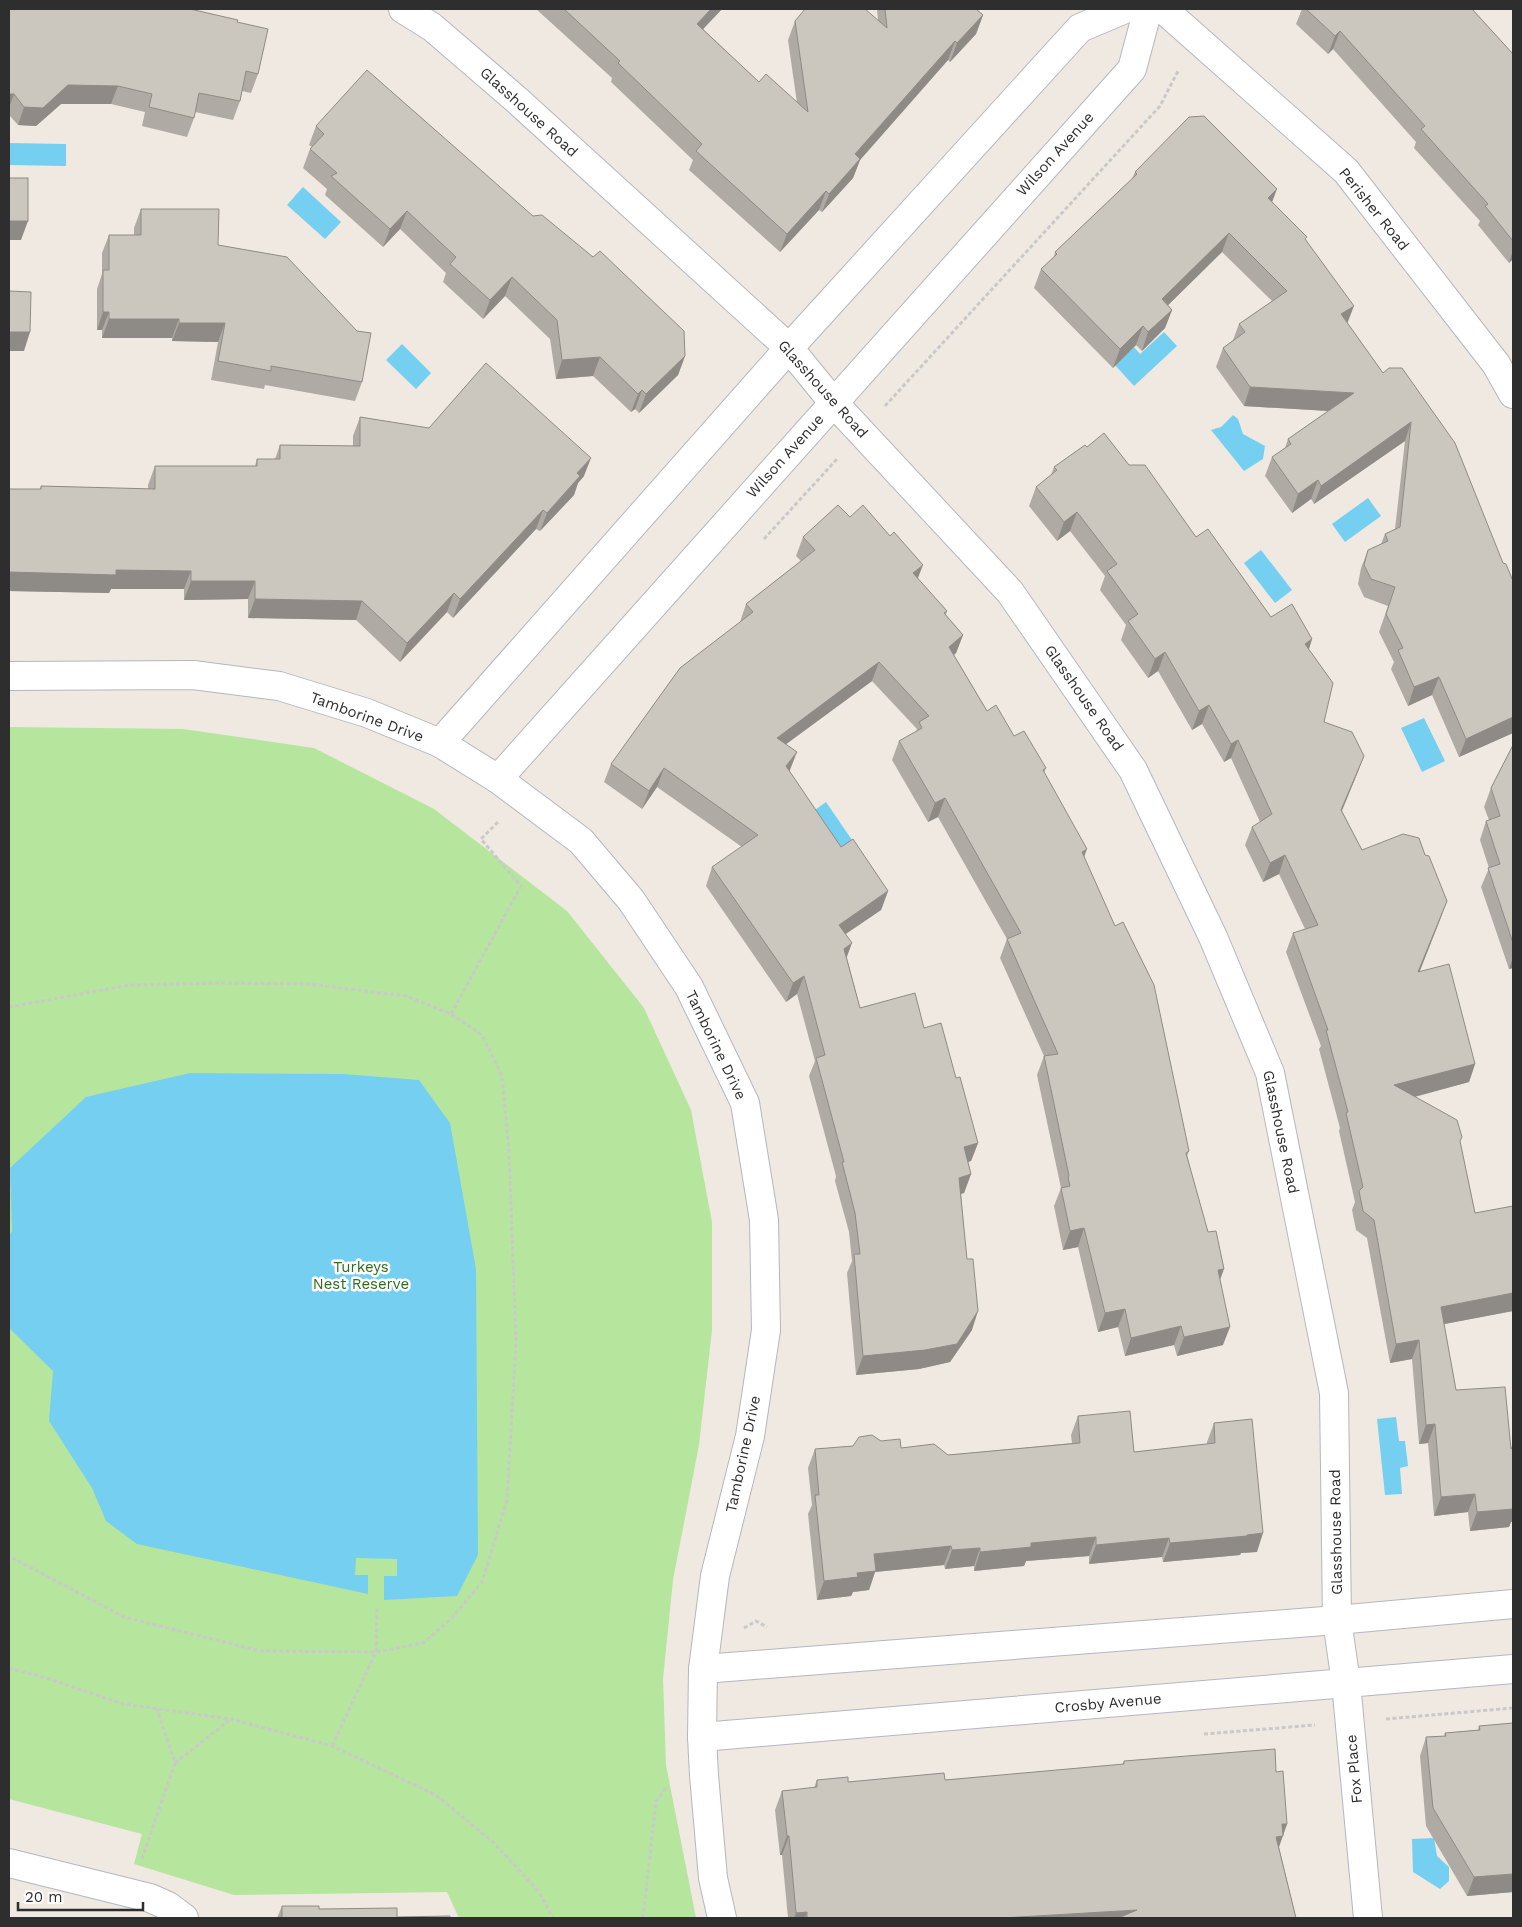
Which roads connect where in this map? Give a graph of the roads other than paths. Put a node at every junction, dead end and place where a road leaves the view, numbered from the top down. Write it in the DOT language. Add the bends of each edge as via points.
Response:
graph roads {
  1 [pos="403,9"];
  2 [pos="1125,9"];
  3 [pos="1148,9"];
  4 [pos="1163,9"];
  5 [pos="789,348"];
  6 [pos="1513,394"];
  7 [pos="833,402"];
  8 [pos="9,676"];
  9 [pos="440,743"];
  10 [pos="498,778"];
  11 [pos="1513,1604"];
  12 [pos="1337,1620"];
  13 [pos="703,1669"];
  14 [pos="1513,1669"];
  15 [pos="1346,1683"];
  16 [pos="702,1737"];
  17 [pos="9,1863"];
  18 [pos="184,1918"];
  19 [pos="722,1918"];
  20 [pos="1368,1918"];
  1 -- 5 [label="street, Glasshouse Road" via="432,27 496,83"];
  2 -- 5 [label="street" via="1080,28"];
  3 -- 7 [label="street, Wilson Avenue" via="1132,69"];
  4 -- 6 [label="street, Perisher Road" via="1346,172 1496,364"];
  5 -- 7 [label="street, Glasshouse Road"];
  5 -- 9 [label="street"];
  7 -- 10 [label="street, Wilson Avenue"];
  7 -- 12 [label="street, Glasshouse Road" via="1010,592 1133,770 1213,937 1270,1073 1334,1393"];
  8 -- 9 [label="street, Tamborine Drive" via="194,675 279,686 367,713"];
  9 -- 10 [label="street, Tamborine Drive"];
  10 -- 13 [label="street, Tamborine Drive" via="581,841 631,900 689,987 746,1103 764,1220 766,1330 750,1436 715,1576"];
  11 -- 12 [label="street"];
  12 -- 13 [label="street"];
  12 -- 15 [label="street, Fox Place"];
  13 -- 16 [label="street, Tamborine Drive"];
  14 -- 15 [label="street, Crosby Avenue"];
  15 -- 16 [label="street, Crosby Avenue"];
  15 -- 20 [label="street, Fox Place"];
  16 -- 19 [label="street, Tamborine Drive" via="713,1878"];
  17 -- 18 [label="street" via="130,1892 168,1906"];
}
